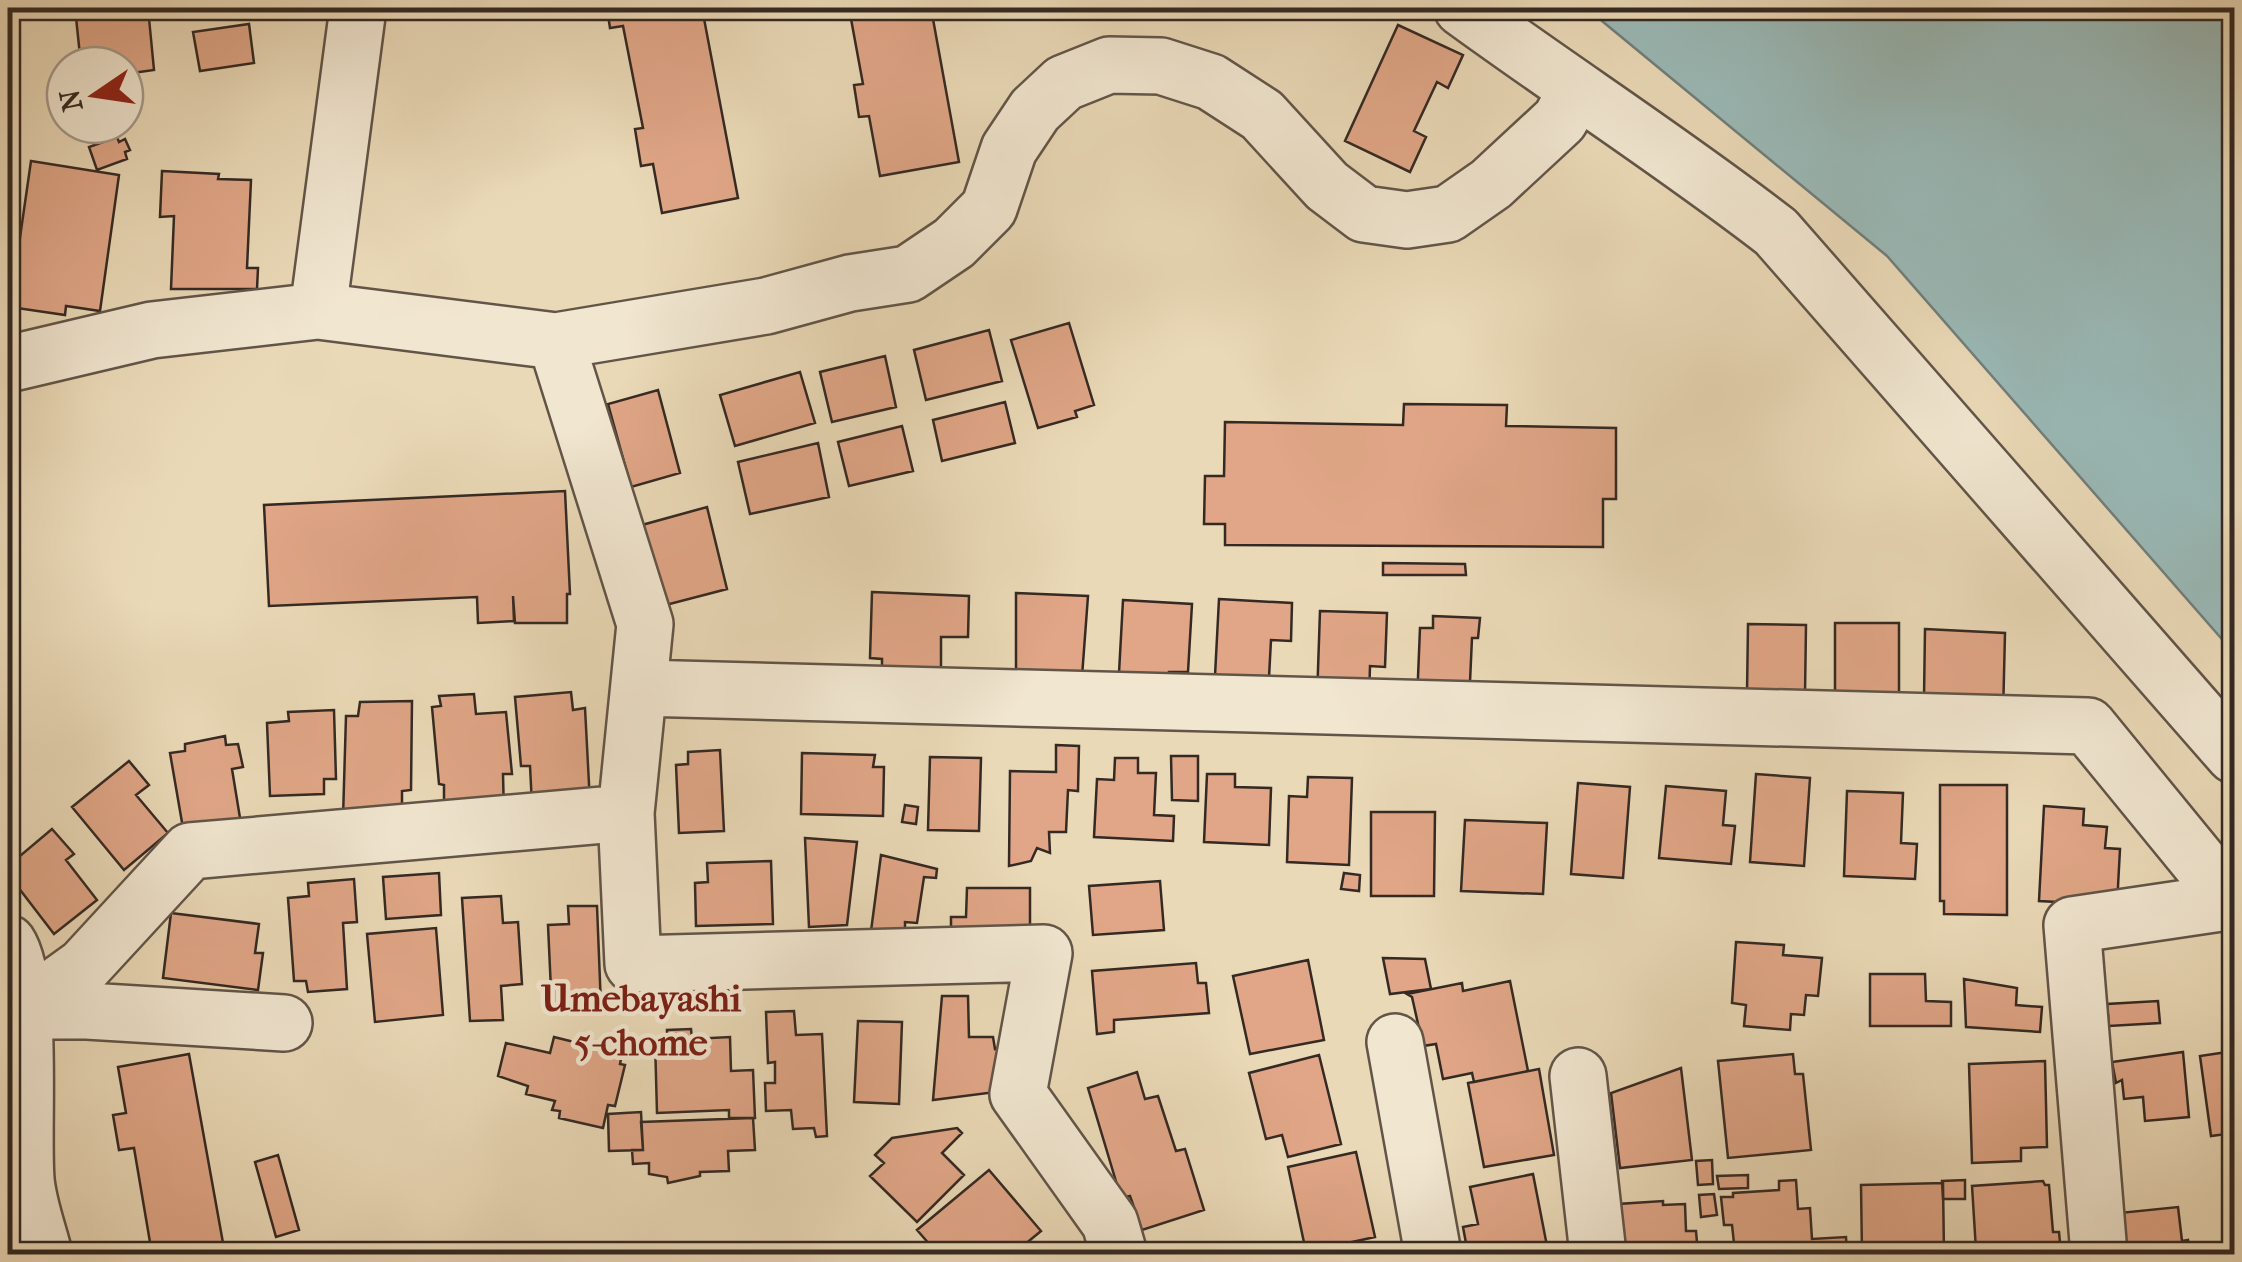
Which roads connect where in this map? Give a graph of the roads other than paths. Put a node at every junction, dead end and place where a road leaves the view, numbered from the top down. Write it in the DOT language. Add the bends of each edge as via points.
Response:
graph roads {
  1 [pos="358,8"];
  2 [pos="1462,8"];
  3 [pos="1576,91"];
  4 [pos="318,311"];
  5 [pos="556,341"];
  6 [pos="8,364"];
  7 [pos="640,688"];
  8 [pos="2234,755"];
  9 [pos="626,813"];
  10 [pos="2233,902"];
  11 [pos="8,943"];
  12 [pos="15,1011"];
  13 [pos="284,1023"];
  14 [pos="1395,1042"];
  15 [pos="1578,1076"];
  16 [pos="44,1254"];
  17 [pos="1119,1254"];
  18 [pos="1433,1254"];
  19 [pos="1598,1254"];
  20 [pos="2099,1254"];
  1 -- 4 [label="street"];
  2 -- 3 [label="street"];
  3 -- 5 [label="street" via="1560,120 1491,184 1448,214 1407,220 1364,214 1327,186 1262,115 1210,82 1161,66 1109,64 1064,83 1036,110 1009,149 989,208 954,243 908,274"];
  3 -- 8 [label="street" via="1776,232"];
  4 -- 5 [label="street"];
  4 -- 6 [label="street" via="152,330"];
  5 -- 7 [label="street" via="644,624"];
  7 -- 9 [label="street"];
  7 -- 10 [label="street" via="2088,726"];
  9 -- 12 [label="street" via="190,852 84,966"];
  9 -- 17 [label="street" via="633,964 1044,953 1018,1094 1110,1223"];
  10 -- 20 [label="street" via="2072,925"];
  11 -- 12 [label="street" via="15,954"];
  12 -- 13 [label="street"];
  12 -- 16 [label="street" via="26,1183"];
  14 -- 18 [label="street"];
  15 -- 19 [label="street"];
}
